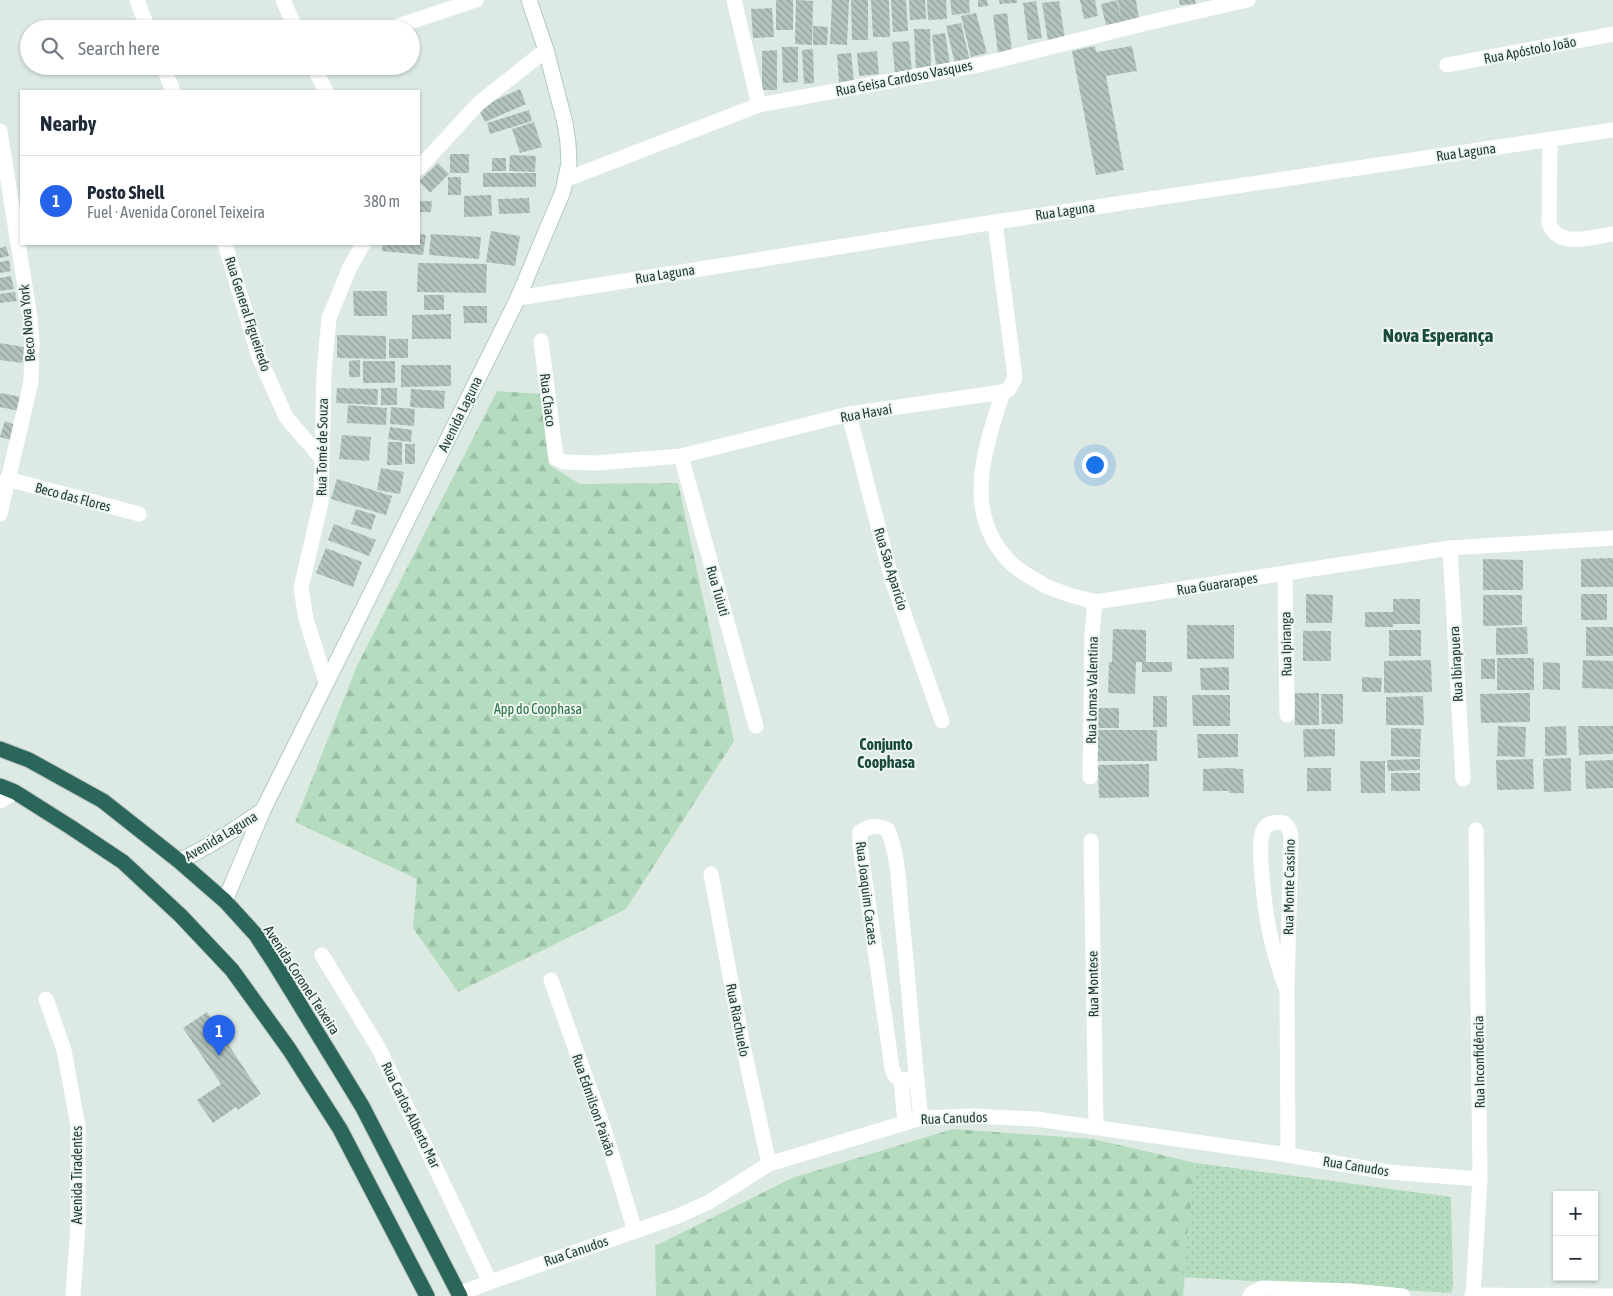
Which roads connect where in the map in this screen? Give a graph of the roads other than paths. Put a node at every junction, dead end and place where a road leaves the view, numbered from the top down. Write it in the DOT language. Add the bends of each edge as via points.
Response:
graph roads {
  1 [pos="137,0"];
  2 [pos="283,0"];
  3 [pos="476,0"];
  4 [pos="530,0"];
  5 [pos="734,0"];
  6 [pos="1248,0"];
  7 [pos="145,20"];
  8 [pos="292,20"];
  9 [pos="416,20"];
  10 [pos="1613,34"];
  11 [pos="546,50"];
  12 [pos="1447,65"];
  13 [pos="167,75"];
  14 [pos="318,75"];
  15 [pos="173,90"];
  16 [pos="325,90"];
  17 [pos="759,105"];
  18 [pos="1613,130"];
  19 [pos="0,131"];
  20 [pos="1550,140"];
  21 [pos="420,167"];
  22 [pos="567,178"];
  23 [pos="995,222"];
  24 [pos="1613,234"];
  25 [pos="225,245"];
  26 [pos="362,245"];
  27 [pos="518,298"];
  28 [pos="540,342"];
  29 [pos="1003,392"];
  30 [pos="849,414"];
  31 [pos="680,456"];
  32 [pos="321,458"];
  33 [pos="556,458"];
  34 [pos="7,479"];
  35 [pos="0,514"];
  36 [pos="139,514"];
  37 [pos="1613,538"];
  38 [pos="1450,548"];
  39 [pos="1285,574"];
  40 [pos="1095,602"];
  41 [pos="326,682"];
  42 [pos="1287,715"];
  43 [pos="942,721"];
  44 [pos="756,726"];
  45 [pos="0,749"];
  46 [pos="1090,778"];
  47 [pos="1463,779"];
  48 [pos="0,786"];
  49 [pos="16,792"];
  50 [pos="0,801"];
  51 [pos="263,810"];
  52 [pos="1476,830"];
  53 [pos="1091,841"];
  54 [pos="179,861"];
  55 [pos="710,874"];
  56 [pos="225,901"];
  57 [pos="322,954"];
  58 [pos="551,980"];
  59 [pos="1287,990"];
  60 [pos="46,999"];
  61 [pos="917,1078"];
  62 [pos="901,1080"];
  63 [pos="921,1118"];
  64 [pos="905,1122"];
  65 [pos="1096,1126"];
  66 [pos="1288,1155"];
  67 [pos="769,1164"];
  68 [pos="1480,1179"];
  69 [pos="635,1231"];
  70 [pos="490,1282"];
  71 [pos="1256,1292"];
  72 [pos="1352,1293"];
  73 [pos="459,1295"];
  74 [pos="1473,1295"];
  75 [pos="73,1296"];
  76 [pos="427,1296"];
  77 [pos="1403,1296"];
  78 [pos="1612,1296"];
  1 -- 7 [label="street"];
  2 -- 8 [label="street"];
  3 -- 9 [label="street"];
  4 -- 11 [label="street, Avenida Laguna"];
  5 -- 17 [label="street"];
  6 -- 17 [label="street, Rua Geisa Cardoso Vasques" via="982,64"];
  10 -- 12 [label="street, Rua Apóstolo João"];
  11 -- 21 [label="street" via="479,103"];
  11 -- 22 [label="street, Avenida Laguna" via="567,136"];
  13 -- 15 [label="street"];
  14 -- 16 [label="street"];
  17 -- 22 [label="street, Rua Geisa Cardoso Vasques"];
  18 -- 20 [label="street, Rua Laguna"];
  19 -- 34 [label="street, Beco Nova York" via="32,343 31,382"];
  20 -- 23 [label="street, Rua Laguna"];
  20 -- 24 [label="street" via="1549,223 1552,232 1569,240"];
  22 -- 27 [label="street, Avenida Laguna"];
  23 -- 27 [label="street, Rua Laguna"];
  23 -- 29 [label="street" via="1015,378"];
  25 -- 32 [label="street, Rua General Figueiredo" via="259,356 286,417"];
  26 -- 32 [label="street, Rua Tomé de Souza" via="329,318"];
  27 -- 41 [label="street, Avenida Laguna"];
  28 -- 33 [label="street, Rua Chaco"];
  29 -- 30 [label="street, Rua Havaí"];
  29 -- 40 [label="street, Rua Guararapes" via="992,425 980,489 983,519 991,538 1012,564 1046,586"];
  30 -- 31 [label="street, Rua Havaí"];
  30 -- 43 [label="street, Rua São Aparício" via="892,580"];
  31 -- 33 [label="street, Rua Havaí" via="596,463 564,462"];
  31 -- 44 [label="street, Rua Tuiuti"];
  32 -- 41 [label="street, Rua Tomé de Souza" via="321,502 301,588 306,619"];
  34 -- 35 [label="street, Beco Nova York"];
  34 -- 36 [label="street, Beco das Flores"];
  37 -- 38 [label="street, Rua Guararapes"];
  38 -- 39 [label="street, Rua Guararapes"];
  38 -- 47 [label="street, Rua Ibirapuera"];
  39 -- 40 [label="street, Rua Guararapes"];
  39 -- 42 [label="street, Rua Ipiranga"];
  40 -- 46 [label="street, Rua Lomas Valentina"];
  41 -- 51 [label="street, Avenida Laguna"];
  45 -- 54 [label="highway, Avenida Coronel Teixeira" via="29,760 103,801"];
  48 -- 49 [label="highway"];
  49 -- 50 [label="street"];
  49 -- 76 [label="highway" via="123,862 232,970 289,1049 340,1129"];
  51 -- 54 [label="street, Avenida Laguna" via="226,836"];
  51 -- 56 [label="street, Avenida Laguna"];
  52 -- 68 [label="street, Rua Inconfidência"];
  53 -- 65 [label="street, Rua Montese"];
  54 -- 56 [label="highway, Avenida Coronel Teixeira"];
  55 -- 67 [label="street, Rua Riachuelo"];
  56 -- 73 [label="highway, Avenida Coronel Teixeira" via="256,936 275,964 362,1106"];
  57 -- 70 [label="street, Rua Carlos Alberto Mar" via="379,1049"];
  58 -- 69 [label="street, Rua Edmilson Paixão" via="603,1126"];
  59 -- 59 [label="street, Rua Monte Cassino" via="1291,836 1284,823 1276,822 1264,830 1260,848 1263,894 1272,944"];
  59 -- 66 [label="street, Rua Monte Cassino"];
  60 -- 75 [label="street, Avenida Tiradentes" via="64,1050 78,1126 78,1225"];
  61 -- 62 [label="street"];
  61 -- 62 [label="street, Rua Joaquim Cacaes" via="896,864 888,830 880,825 860,832 860,845 892,1068"];
  61 -- 63 [label="street, Rua Joaquim Cacaes"];
  62 -- 64 [label="street, Rua Joaquim Cacaes"];
  63 -- 64 [label="street, Rua Canudos"];
  63 -- 65 [label="street, Rua Canudos" via="973,1116"];
  64 -- 67 [label="street, Rua Canudos"];
  65 -- 66 [label="street, Rua Canudos"];
  66 -- 68 [label="street, Rua Canudos" via="1388,1172"];
  67 -- 69 [label="street, Rua Canudos" via="709,1202"];
  68 -- 74 [label="street, Rua Inconfidência"];
  69 -- 70 [label="street, Rua Canudos"];
  70 -- 73 [label="street, Rua Canudos"];
  71 -- 72 [label="street"];
  72 -- 77 [label="street"];
  74 -- 78 [label="street"];
}
